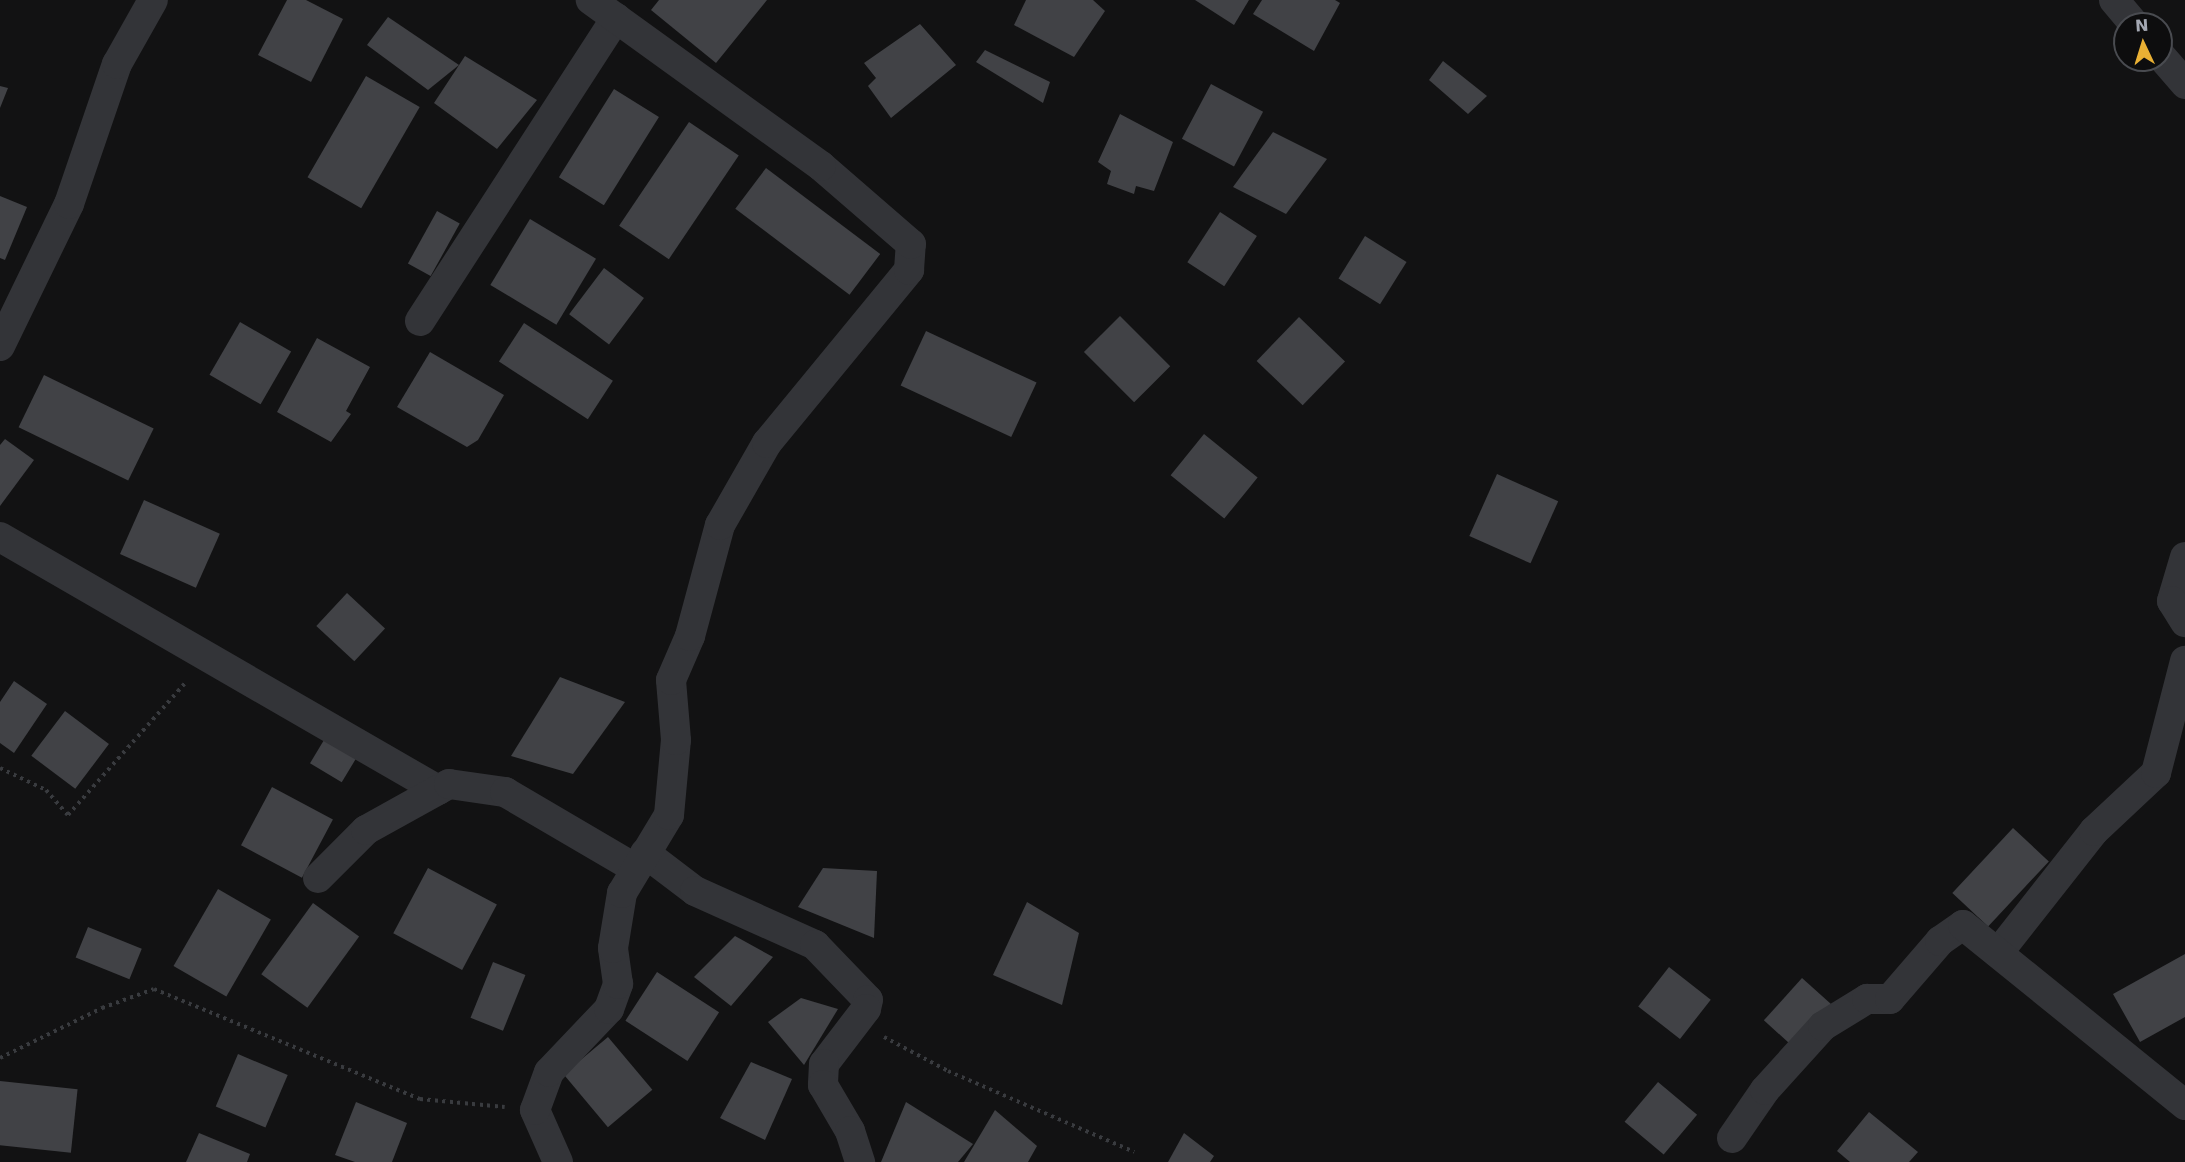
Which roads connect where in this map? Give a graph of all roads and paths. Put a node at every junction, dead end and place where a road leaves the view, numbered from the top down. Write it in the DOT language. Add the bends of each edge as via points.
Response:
graph roads {
  1 [pos="153,0"];
  2 [pos="591,0"];
  3 [pos="2114,0"];
  4 [pos="2124,12"];
  5 [pos="616,18"];
  6 [pos="2173,70"];
  7 [pos="2185,84"];
  8 [pos="420,321"];
  9 [pos="0,346"];
  10 [pos="0,537"];
  11 [pos="2185,557"];
  12 [pos="2185,622"];
  13 [pos="208,657"];
  14 [pos="2185,661"];
  15 [pos="0,768"];
  16 [pos="438,790"];
  17 [pos="640,861"];
  18 [pos="318,878"];
  19 [pos="1998,953"];
  20 [pos="860,1018"];
  21 [pos="0,1058"];
  22 [pos="2185,1105"];
  23 [pos="535,1110"];
  24 [pos="1732,1137"];
  25 [pos="1134,1152"];
  26 [pos="558,1162"];
  27 [pos="860,1162"];
  1 -- 9 [label="street" via="117,64 69,204"];
  2 -- 5 [label="street"];
  3 -- 4 [label="street"];
  5 -- 8 [label="street"];
  5 -- 17 [label="street" via="821,166 911,244 909,270 767,443 720,525 690,636 671,680 676,740 669,815"];
  6 -- 7 [label="street"];
  10 -- 13 [label="street"];
  11 -- 12 [label="street" via="2172,601"];
  13 -- 15 [label="path" via="68,815 46,790"];
  13 -- 16 [label="street"];
  14 -- 19 [label="street" via="2156,773 2094,831"];
  16 -- 17 [label="street" via="449,784 505,792"];
  16 -- 18 [label="street" via="366,830"];
  17 -- 20 [label="street" via="695,891 815,945 868,1000"];
  17 -- 23 [label="street" via="622,893 613,948 618,984 609,1009 549,1072"];
  19 -- 22 [label="street"];
  19 -- 24 [label="street" via="1963,925 1940,941 1890,999 1867,999 1823,1026 1765,1090"];
  20 -- 25 [label="path" via="899,1047"];
  20 -- 27 [label="street" via="824,1064 823,1085 850,1131"];
  21 -- 23 [label="path" via="102,1008 154,989 420,1099"];
  23 -- 26 [label="street"];
}
